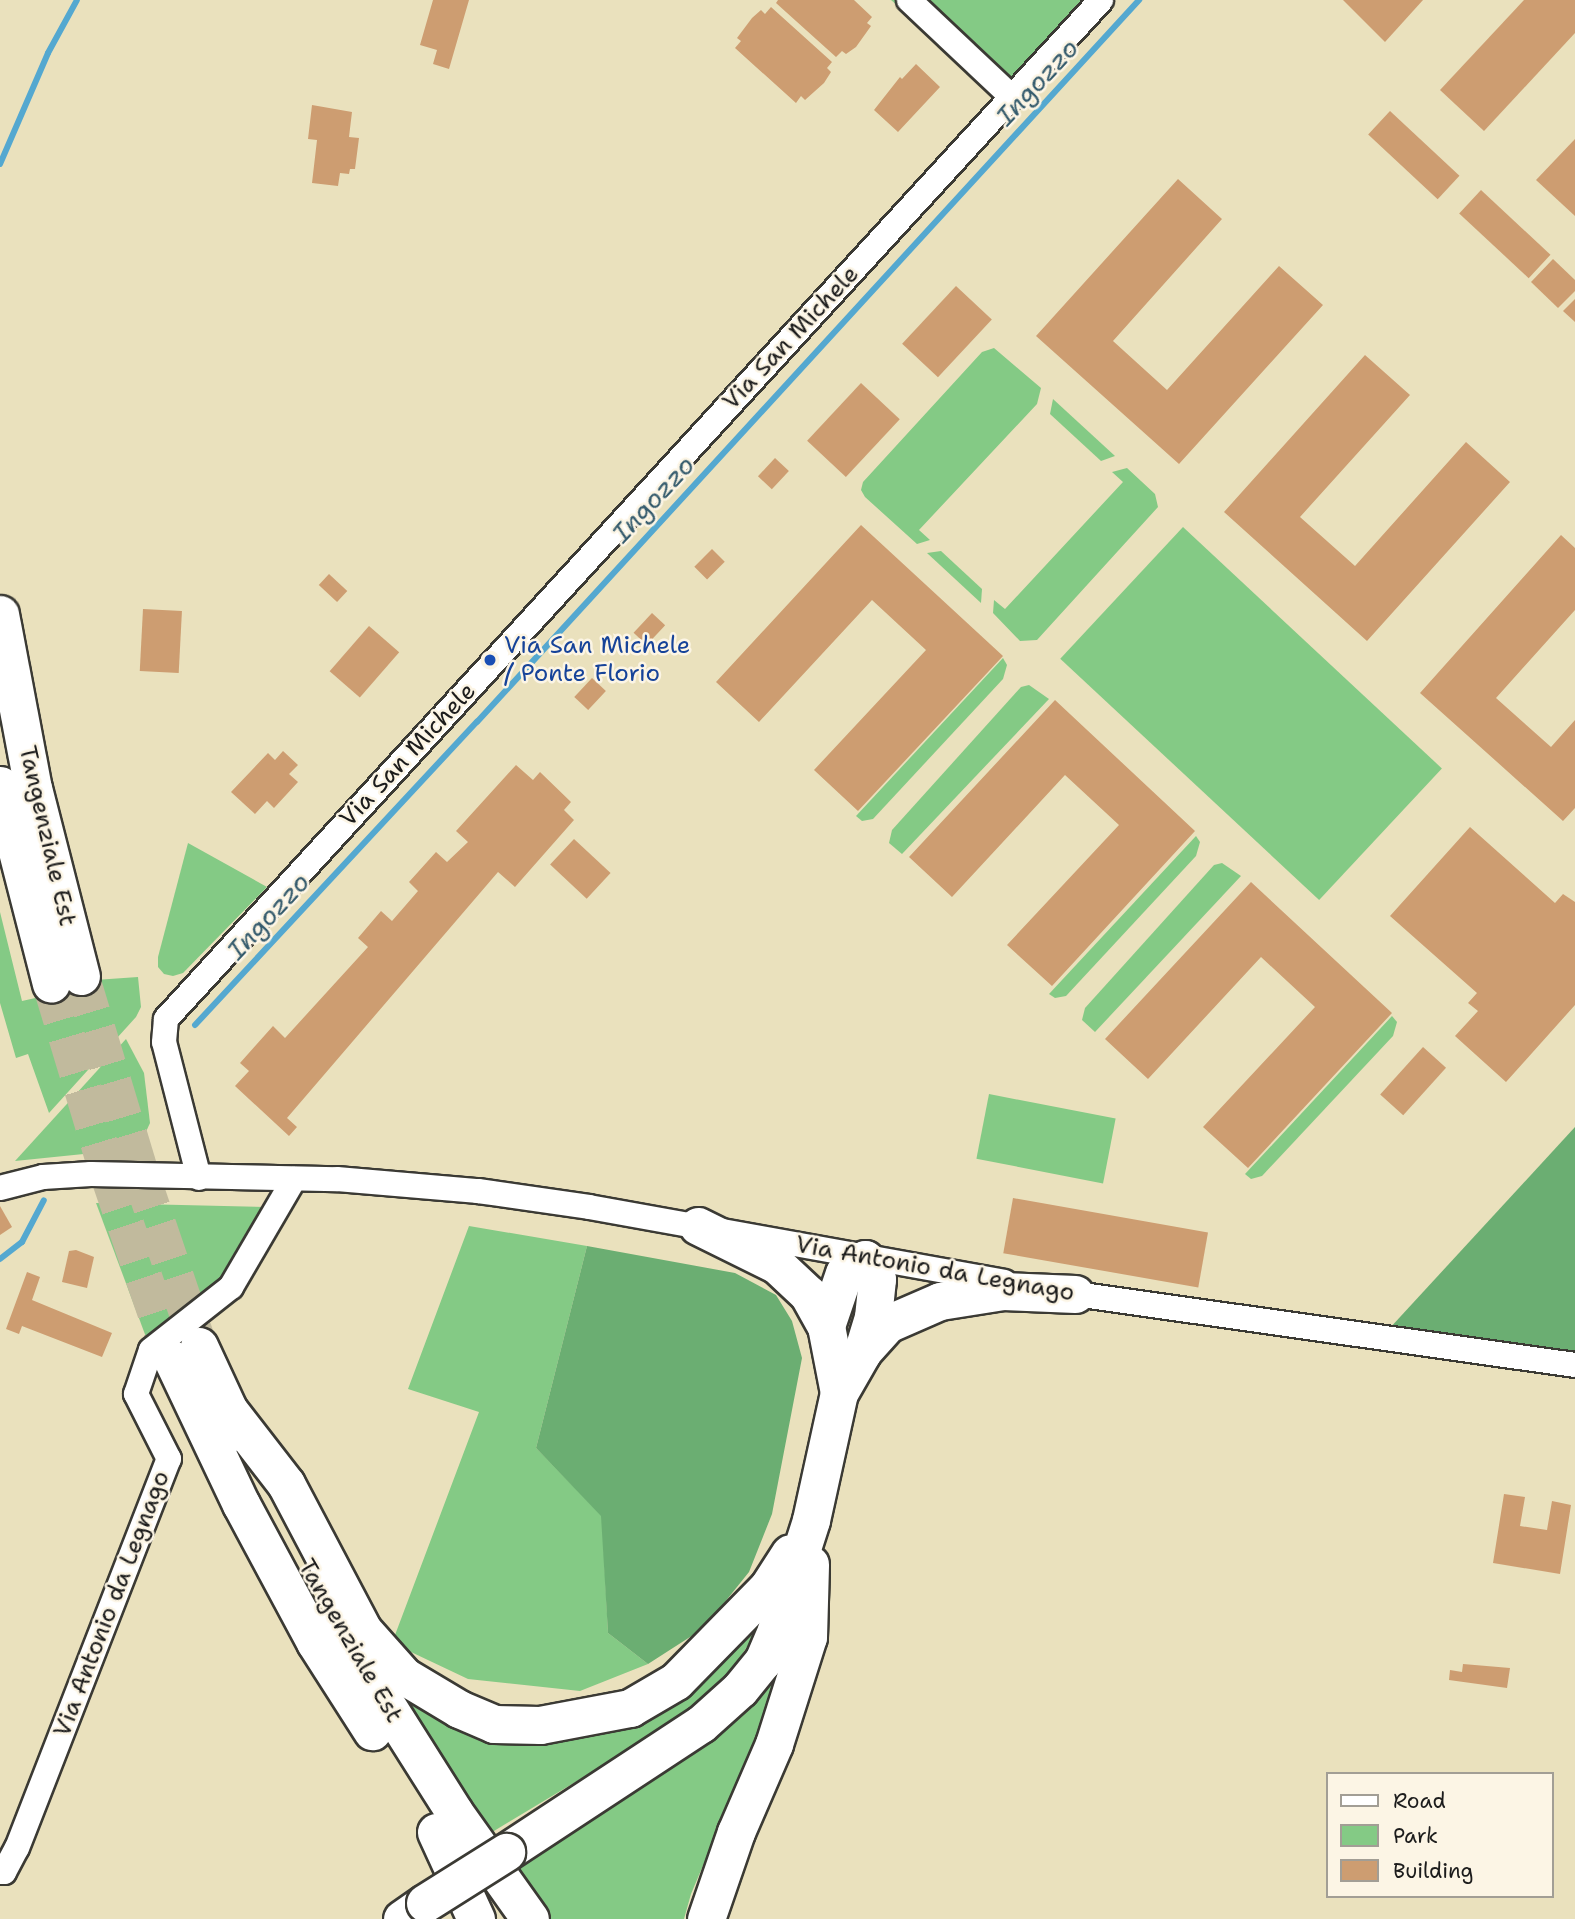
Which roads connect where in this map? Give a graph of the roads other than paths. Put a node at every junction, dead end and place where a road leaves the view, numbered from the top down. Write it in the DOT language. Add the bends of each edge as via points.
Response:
graph roads {
  1 [pos="909,0"];
  2 [pos="1101,0"];
  3 [pos="1012,97"];
  4 [pos="0,614"];
  5 [pos="0,785"];
  6 [pos="199,1178"];
  7 [pos="294,1179"];
  8 [pos="0,1188"];
  9 [pos="698,1226"];
  10 [pos="865,1259"];
  11 [pos="1075,1294"];
  12 [pos="827,1326"];
  13 [pos="862,1353"];
  14 [pos="1575,1365"];
  15 [pos="839,1393"];
  16 [pos="228,1409"];
  17 [pos="811,1520"];
  18 [pos="436,1832"];
  19 [pos="0,1872"];
  20 [pos="413,1911"];
  21 [pos="476,1919"];
  22 [pos="503,1919"];
  23 [pos="530,1919"];
  24 [pos="706,1919"];
  1 -- 3 [label="street"];
  2 -- 3 [label="street, Via San Michele"];
  3 -- 6 [label="street, Via San Michele" via="166,1019 164,1042"];
  4 -- 5 [label="highway, Tangenziale Est" via="66,980"];
  6 -- 7 [label="street, Via Antonio da Legnago"];
  6 -- 8 [label="street, Via Antonio da Legnago" via="92,1174 43,1177"];
  7 -- 9 [label="street, Via Antonio da Legnago" via="478,1191"];
  7 -- 19 [label="street, Via Antonio da Legnago" via="231,1287 151,1350 136,1394 169,1459 17,1848"];
  9 -- 10 [label="street, Via Antonio da Legnago"];
  9 -- 12 [label="highway" via="777,1265 808,1294"];
  10 -- 11 [label="street, Via Antonio da Legnago"];
  10 -- 12 [label="highway" via="844,1273"];
  10 -- 13 [label="highway" via="877,1279 873,1317"];
  11 -- 13 [label="highway" via="1003,1291 940,1301 887,1324"];
  11 -- 14 [label="street, Via Antonio da Legnago"];
  12 -- 15 [label="highway"];
  13 -- 15 [label="highway"];
  15 -- 17 [label="highway"];
  16 -- 17 [label="highway" via="286,1484 363,1630 404,1676 494,1724 540,1726 630,1708 676,1681 768,1587"];
  16 -- 18 [label="highway, Tangenziale Est" via="186,1353 241,1504 314,1642"];
  16 -- 23 [label="highway, Tangenziale Est" via="346,1641 454,1812"];
  17 -- 20 [label="highway, bridge" via="763,1661 740,1689 701,1724"];
  17 -- 24 [label="highway" via="808,1637 774,1744 736,1832"];
  18 -- 21 [label="highway"];
  18 -- 22 [label="highway, Tangenziale Est"];
}
